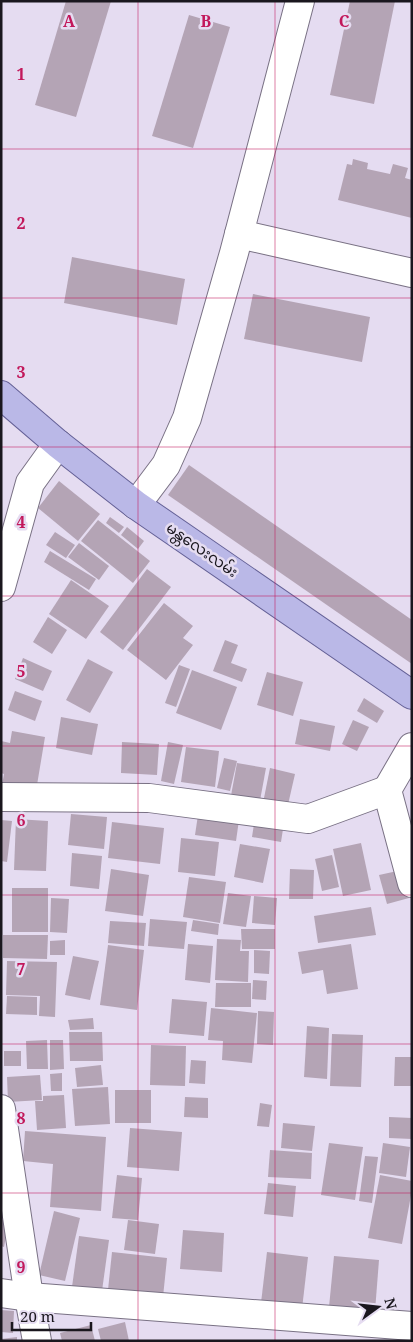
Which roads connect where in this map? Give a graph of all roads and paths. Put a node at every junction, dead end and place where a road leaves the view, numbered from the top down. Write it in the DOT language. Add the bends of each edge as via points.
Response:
graph roads {
  1 [pos="300,1"];
  2 [pos="239,234"];
  3 [pos="412,273"];
  4 [pos="1,395"];
  5 [pos="58,444"];
  6 [pos="136,505"];
  7 [pos="1,587"];
  8 [pos="412,695"];
  9 [pos="412,748"];
  10 [pos="387,790"];
  11 [pos="1,797"];
  12 [pos="412,883"];
  13 [pos="1,1109"];
  14 [pos="1,1293"];
  15 [pos="29,1297"];
  16 [pos="412,1326"];
  17 [pos="37,1341"];
  1 -- 2 [label="street"];
  2 -- 3 [label="street"];
  2 -- 6 [label="street" via="187,418 166,465"];
  4 -- 5 [label="main road, မန္တလေးလမ်း"];
  5 -- 6 [label="main road, မန္တလေးလမ်း"];
  5 -- 7 [label="street" via="30,483"];
  6 -- 8 [label="main road, မန္တလေးလမ်း"];
  9 -- 10 [label="street"];
  10 -- 11 [label="street" via="308,819 149,798"];
  10 -- 12 [label="street"];
  13 -- 15 [label="street"];
  14 -- 15 [label="street"];
  15 -- 16 [label="street"];
  15 -- 17 [label="street"];
}
